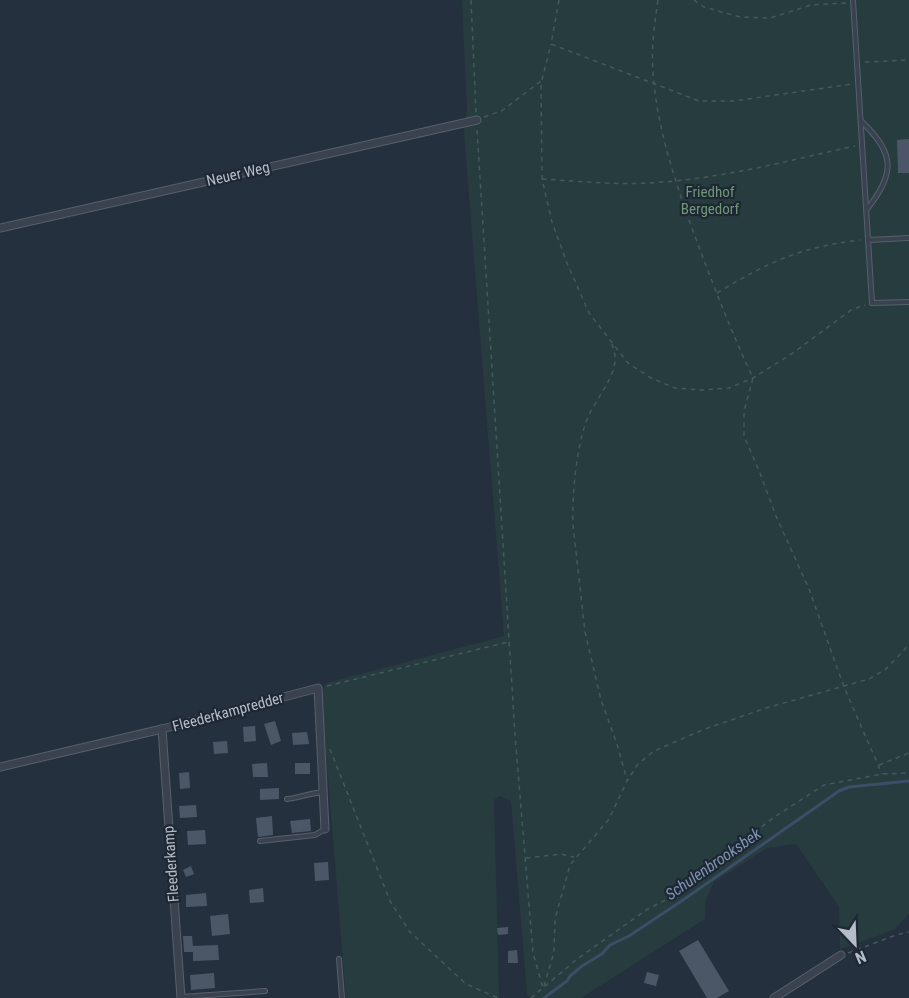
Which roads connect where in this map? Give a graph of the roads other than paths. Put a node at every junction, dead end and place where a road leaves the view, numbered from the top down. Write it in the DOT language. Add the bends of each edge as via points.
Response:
graph roads {
  1 [pos="853,1"];
  2 [pos="477,120"];
  3 [pos="860,121"];
  4 [pos="866,209"];
  5 [pos="0,228"];
  6 [pos="909,238"];
  7 [pos="868,240"];
  8 [pos="909,302"];
  9 [pos="162,729"];
  10 [pos="0,767"];
  11 [pos="323,792"];
  12 [pos="287,799"];
  13 [pos="325,829"];
  14 [pos="260,841"];
  15 [pos="841,955"];
  16 [pos="339,959"];
  17 [pos="265,991"];
  18 [pos="181,998"];
  19 [pos="342,998"];
  20 [pos="774,998"];
  1 -- 3 [label="lane"];
  2 -- 5 [label="street, Neuer Weg"];
  3 -- 4 [label="lane"];
  3 -- 4 [label="lane" via="887,152 888,176"];
  4 -- 7 [label="lane"];
  6 -- 7 [label="lane"];
  7 -- 8 [label="lane" via="872,303"];
  9 -- 10 [label="street, Fleederkampredder"];
  9 -- 11 [label="street, Fleederkampredder" via="318,688"];
  9 -- 18 [label="street, Fleederkamp"];
  11 -- 12 [label="lane"];
  11 -- 13 [label="street"];
  13 -- 14 [label="lane" via="315,835"];
  15 -- 20 [label="street"];
  16 -- 19 [label="lane"];
  17 -- 18 [label="lane"];
}
